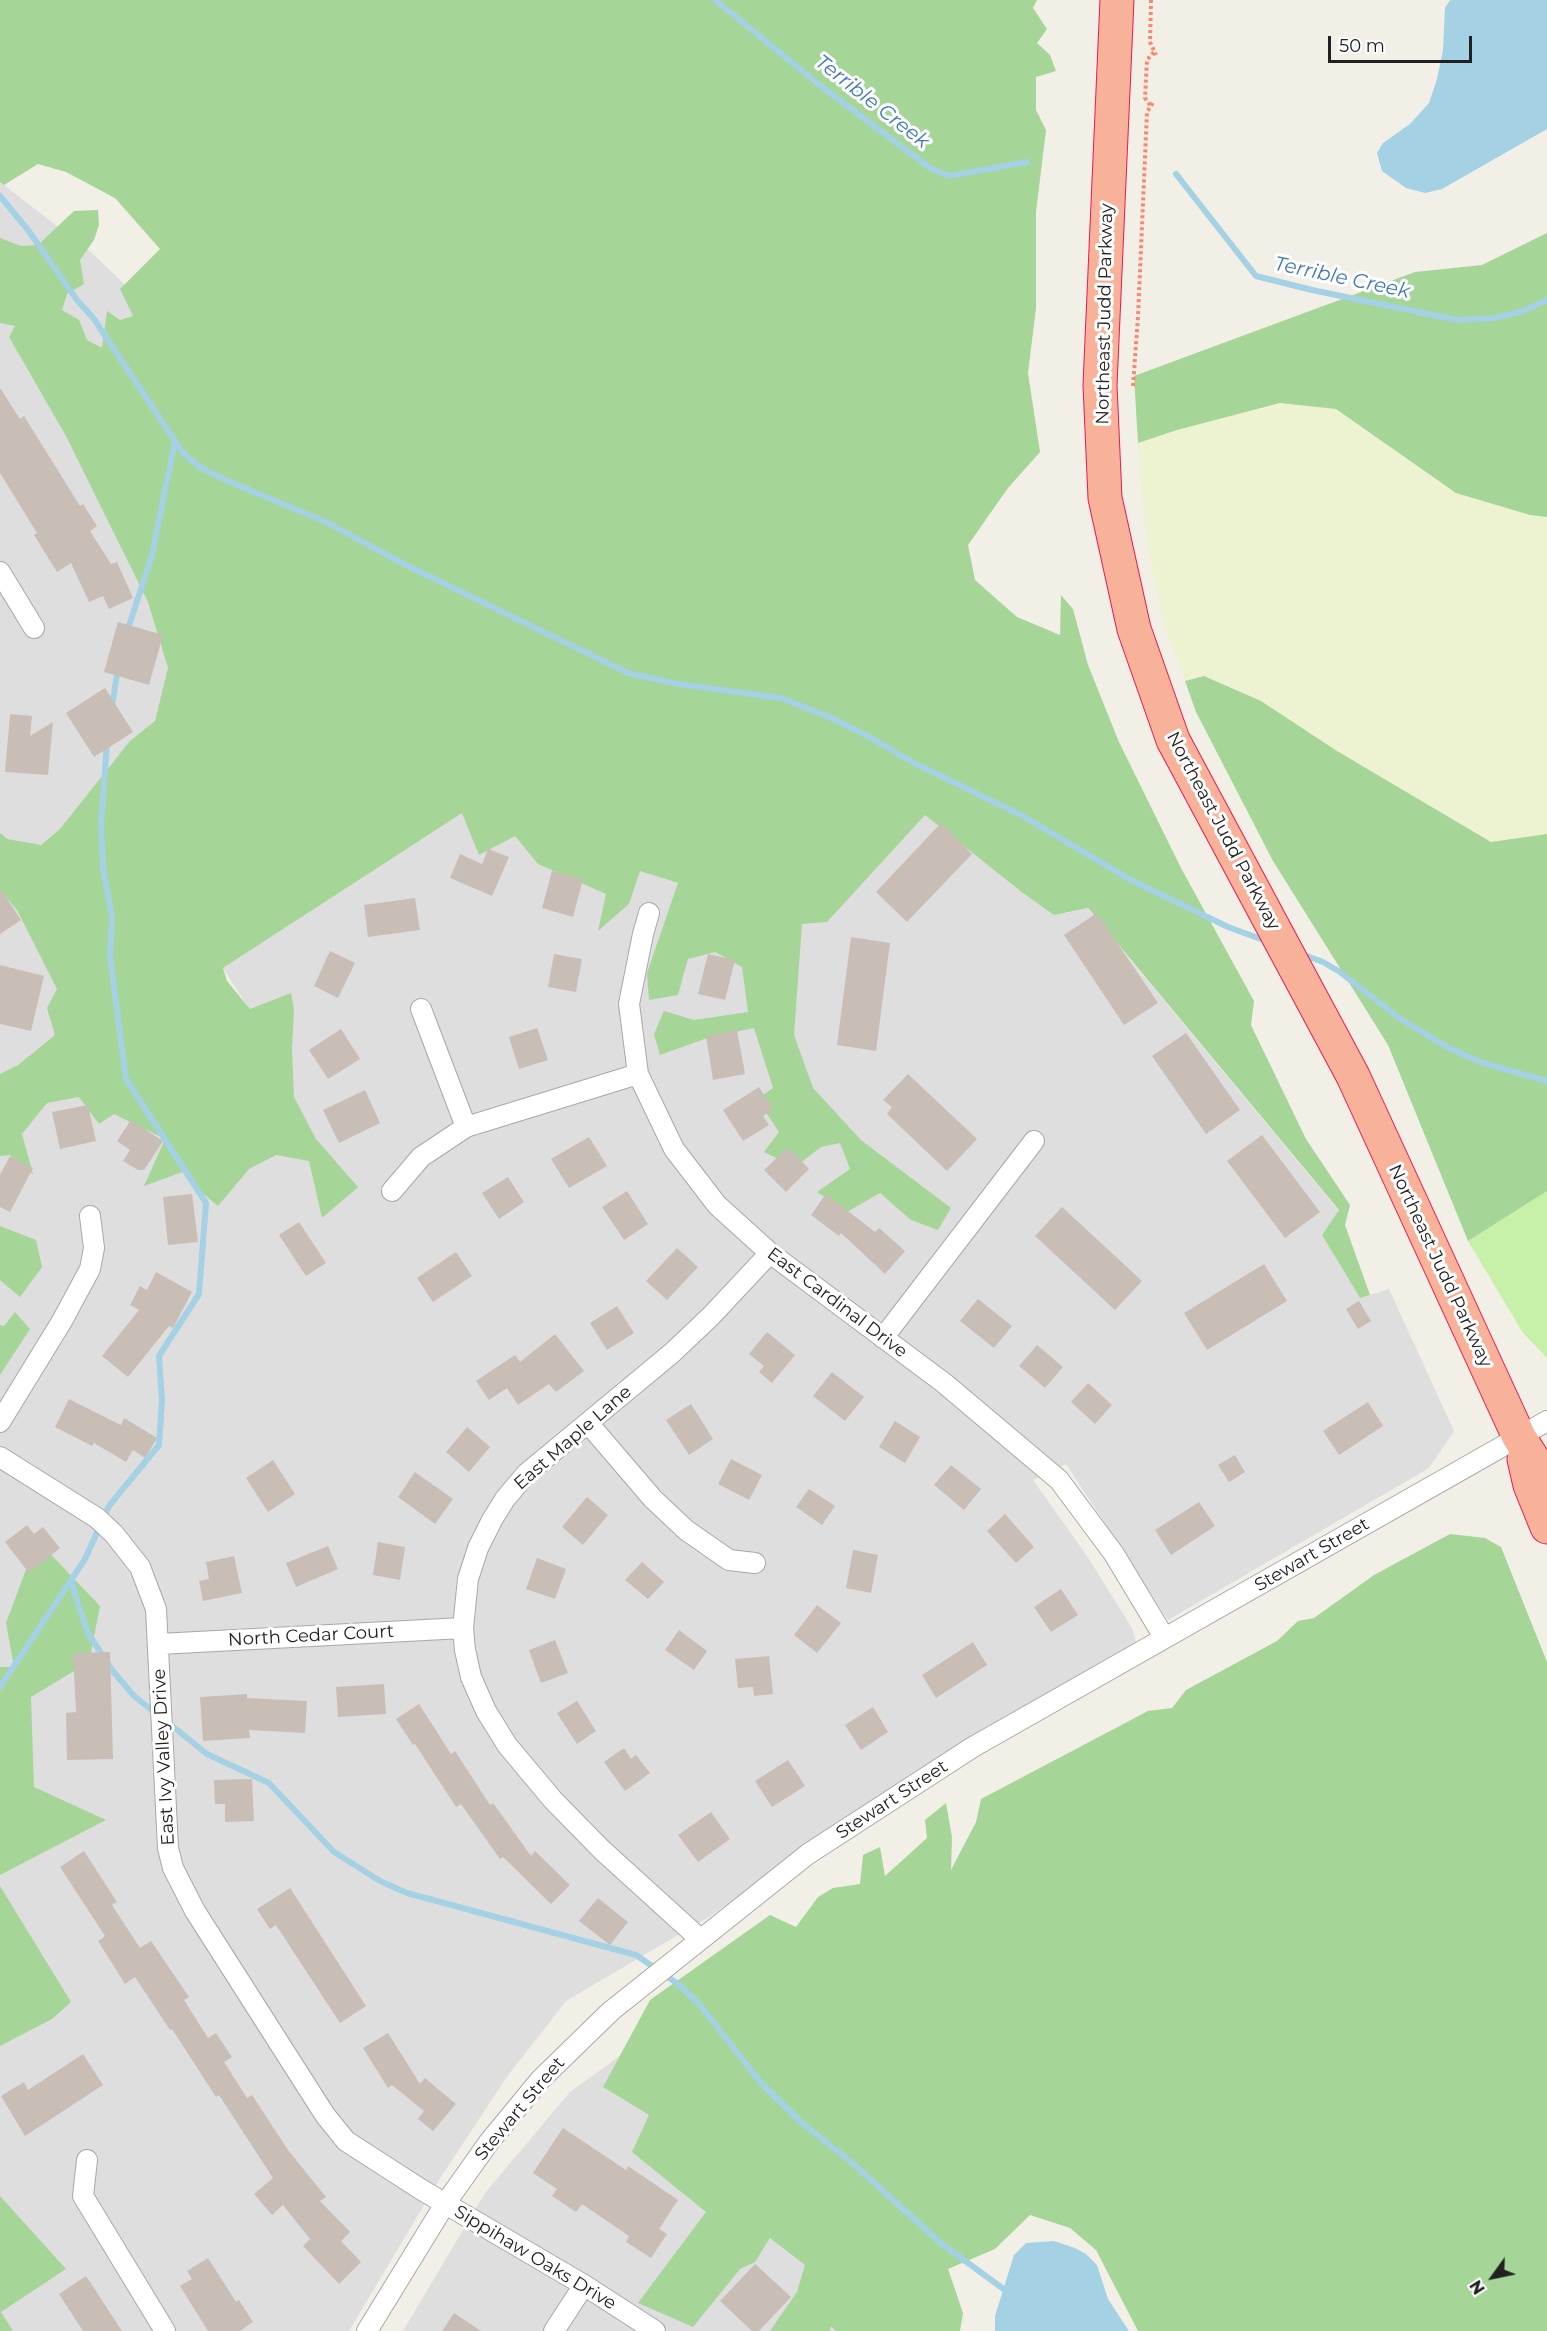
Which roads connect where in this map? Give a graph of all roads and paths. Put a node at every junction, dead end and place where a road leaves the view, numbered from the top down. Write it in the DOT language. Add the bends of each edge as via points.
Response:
graph roads {
  1 [pos="1117,0"];
  2 [pos="1150,0"];
  3 [pos="1133,386"];
  4 [pos="0,572"];
  5 [pos="34,628"];
  6 [pos="649,913"];
  7 [pos="421,1009"];
  8 [pos="639,1074"];
  9 [pos="466,1127"];
  10 [pos="1034,1141"];
  11 [pos="392,1191"];
  12 [pos="90,1216"];
  13 [pos="770,1253"];
  14 [pos="883,1338"];
  15 [pos="1547,1421"];
  16 [pos="0,1422"];
  17 [pos="588,1422"];
  18 [pos="1519,1437"];
  19 [pos="0,1457"];
  20 [pos="1547,1481"];
  21 [pos="1547,1527"];
  22 [pos="755,1563"];
  23 [pos="463,1629"];
  24 [pos="1164,1637"];
  25 [pos="159,1644"];
  26 [pos="700,1938"];
  27 [pos="87,2160"];
  28 [pos="445,2204"];
  29 [pos="584,2285"];
  30 [pos="165,2331"];
  31 [pos="367,2331"];
  32 [pos="554,2331"];
  33 [pos="655,2331"];
  1 -- 18 [label="highway, Northeast Judd Parkway" via="1100,385 1105,498 1134,629 1173,740 1353,1076"];
  2 -- 3 [label="path" via="1150,42 1155,53 1147,60 1145,98 1152,103 1147,112"];
  4 -- 5 [label="street"];
  6 -- 8 [label="street, East Cardinal Drive" via="629,1004"];
  7 -- 9 [label="street"];
  8 -- 9 [label="street"];
  8 -- 13 [label="street, East Cardinal Drive" via="674,1149 717,1205"];
  9 -- 11 [label="street" via="421,1157"];
  10 -- 14 [label="street"];
  12 -- 16 [label="street" via="94,1248 90,1269"];
  13 -- 14 [label="street, East Cardinal Drive"];
  13 -- 17 [label="street, East Maple Lane" via="672,1353"];
  14 -- 24 [label="street, East Cardinal Drive" via="944,1383 1059,1480 1114,1554"];
  15 -- 18 [label="street, Stewart Street"];
  17 -- 22 [label="street" via="653,1499 686,1530 729,1560"];
  17 -- 23 [label="street, East Maple Lane" via="526,1474 492,1520 468,1579"];
  18 -- 20 [label="highway, Northeast Judd Parkway"];
  18 -- 21 [label="highway, Northeast Judd Parkway" via="1530,1485"];
  18 -- 24 [label="street, Stewart Street"];
  19 -- 25 [label="street, East Ivy Valley Drive" via="97,1518 114,1534 140,1567 149,1588 156,1609"];
  23 -- 25 [label="street, North Cedar Court"];
  23 -- 26 [label="street, East Maple Lane" via="471,1677 507,1746 602,1850"];
  24 -- 26 [label="street, Stewart Street" via="974,1747 808,1854"];
  25 -- 28 [label="street, East Ivy Valley Drive" via="168,1848 183,1891 325,2115 346,2141"];
  26 -- 28 [label="street, Stewart Street" via="610,2011 540,2080"];
  27 -- 30 [label="street" via="83,2196"];
  28 -- 29 [label="street, Sippihaw Oaks Drive"];
  28 -- 31 [label="street, Stewart Street"];
  29 -- 32 [label="street"];
  29 -- 33 [label="street, Sippihaw Oaks Drive"];
}
